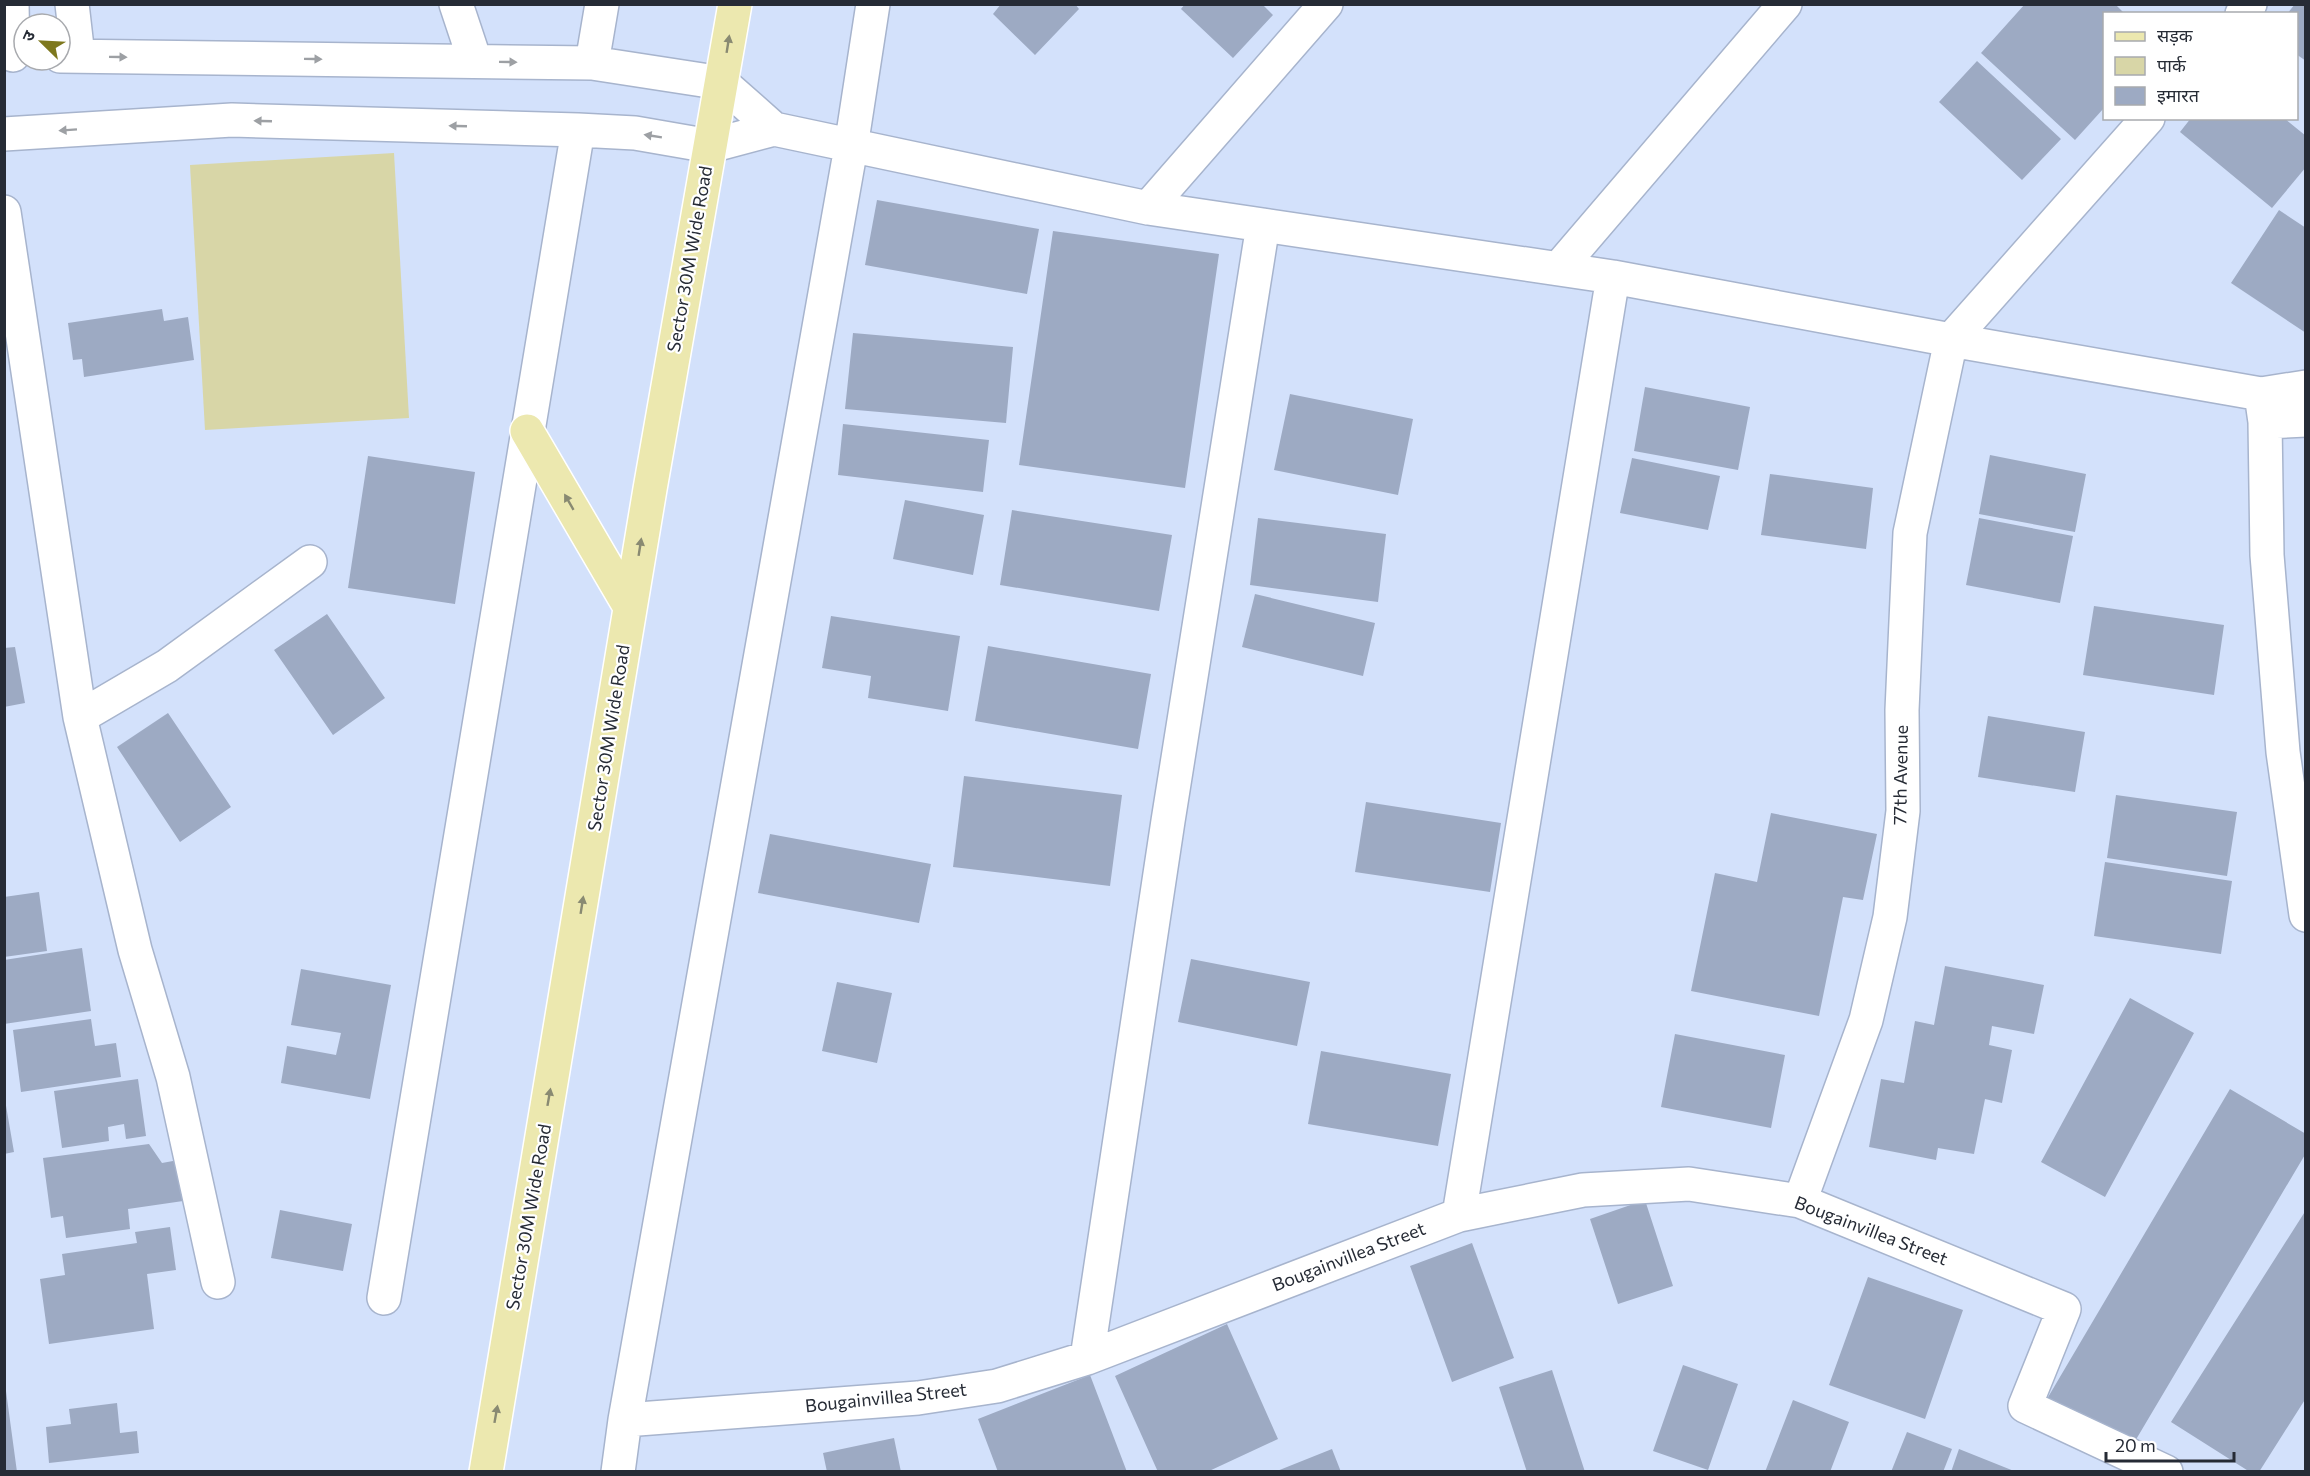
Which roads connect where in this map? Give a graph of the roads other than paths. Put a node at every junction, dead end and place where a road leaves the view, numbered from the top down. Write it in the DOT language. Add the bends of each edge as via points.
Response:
graph roads {
  1 [pos="456,4"];
  2 [pos="602,4"];
  3 [pos="735,4"];
  4 [pos="873,4"];
  5 [pos="1326,4"];
  6 [pos="1785,4"];
  7 [pos="72,56"];
  8 [pos="475,62"];
  9 [pos="592,63"];
  10 [pos="722,83"];
  11 [pos="2146,120"];
  12 [pos="774,129"];
  13 [pos="578,130"];
  14 [pos="4,134"];
  15 [pos="710,146"];
  16 [pos="851,147"];
  17 [pos="1148,208"];
  18 [pos="4,212"];
  19 [pos="1263,225"];
  20 [pos="1559,268"];
  21 [pos="1613,277"];
  22 [pos="1951,340"];
  23 [pos="2306,387"];
  24 [pos="2263,408"];
  25 [pos="2306,420"];
  26 [pos="527,430"];
  27 [pos="310,562"];
  28 [pos="630,607"];
  29 [pos="80,717"];
  30 [pos="2306,915"];
  31 [pos="1800,1201"];
  32 [pos="1459,1215"];
  33 [pos="218,1282"];
  34 [pos="384,1298"];
  35 [pos="1087,1358"];
  36 [pos="625,1420"];
  37 [pos="486,1472"];
  38 [pos="618,1472"];
  39 [pos="2166,1472"];
  1 -- 8 [label="street"];
  2 -- 9 [label="street"];
  10 -- 3 [label="main road, Sector 30M Wide Road, one-way"];
  4 -- 16 [label="street"];
  5 -- 17 [label="street"];
  6 -- 20 [label="street"];
  7 -- 8 [label="street, one-way"];
  8 -- 9 [label="street, one-way"];
  9 -- 10 [label="street"];
  10 -- 12 [label="street"];
  10 -- 15 [label="main road, Sector 30M Wide Road"];
  11 -- 22 [label="street"];
  12 -- 15 [label="street"];
  12 -- 16 [label="street"];
  13 -- 14 [label="street, one-way" via="232,120"];
  15 -- 13 [label="street, one-way" via="634,133"];
  13 -- 26 [label="street"];
  28 -- 15 [label="main road, Sector 30M Wide Road, one-way"];
  16 -- 17 [label="street"];
  16 -- 36 [label="street"];
  17 -- 19 [label="street"];
  18 -- 29 [label="street"];
  19 -- 20 [label="street"];
  19 -- 35 [label="street"];
  20 -- 21 [label="street"];
  21 -- 22 [label="street"];
  21 -- 32 [label="street"];
  22 -- 24 [label="street"];
  22 -- 31 [label="street, 77th Avenue" via="1910,533 1902,710 1903,810 1890,917 1866,1020"];
  23 -- 24 [label="street"];
  24 -- 25 [label="street"];
  24 -- 30 [label="street" via="2267,555 2281,728"];
  28 -- 26 [label="main road, one-way"];
  26 -- 34 [label="street"];
  27 -- 29 [label="street" via="168,666"];
  37 -- 28 [label="main road, Sector 30M Wide Road, one-way"];
  29 -- 33 [label="street" via="135,950 173,1077"];
  31 -- 32 [label="street, Bougainvillea Street" via="1689,1184 1583,1190"];
  31 -- 39 [label="street, Bougainvillea Street" via="2064,1309 2025,1406"];
  32 -- 35 [label="street, Bougainvillea Street"];
  35 -- 36 [label="street, Bougainvillea Street" via="997,1386 918,1398"];
  36 -- 38 [label="street"];
}
